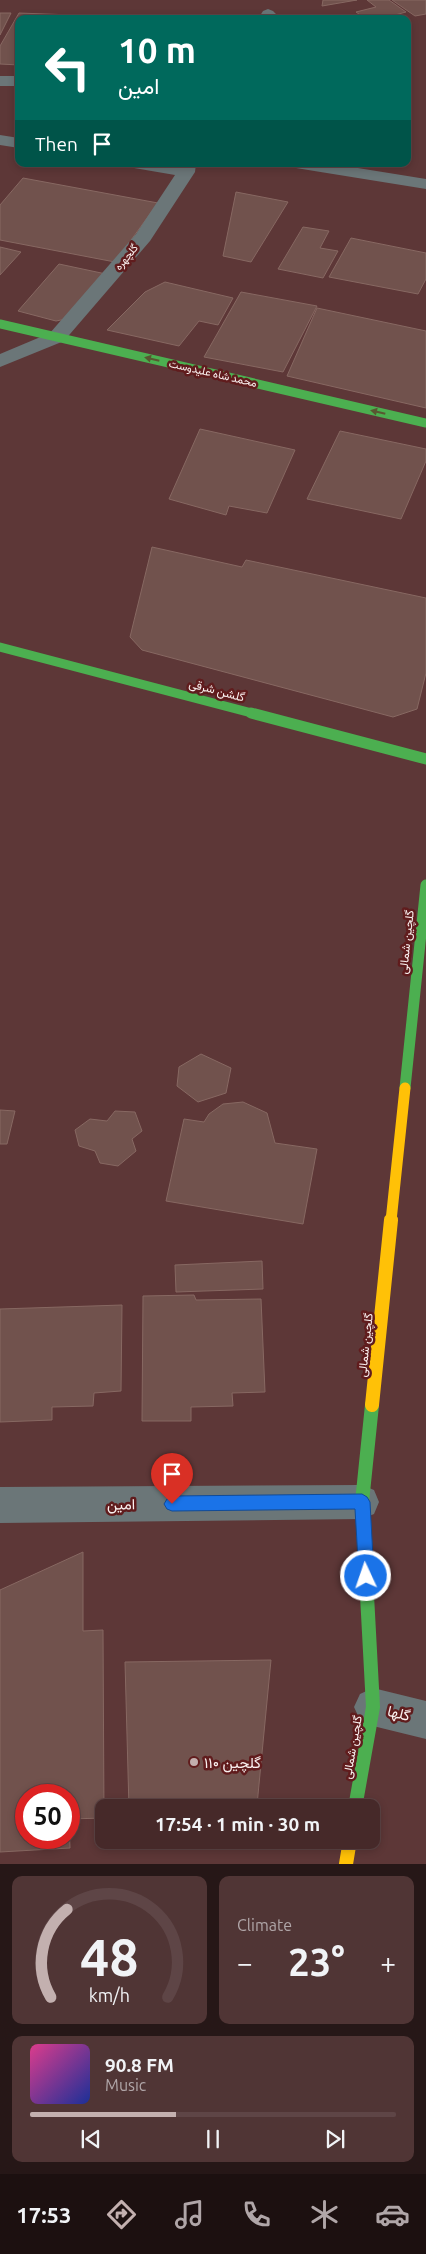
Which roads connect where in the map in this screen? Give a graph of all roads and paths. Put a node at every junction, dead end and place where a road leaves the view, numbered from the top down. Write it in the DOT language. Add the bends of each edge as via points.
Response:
graph roads {
  1 [pos="0,81"];
  2 [pos="15,82"];
  3 [pos="0,140"];
  4 [pos="15,142"];
  5 [pos="321,167"];
  6 [pos="187,168"];
  7 [pos="426,184"];
  8 [pos="0,324"];
  9 [pos="58,338"];
  10 [pos="0,361"];
  11 [pos="426,422"];
  12 [pos="0,647"];
  13 [pos="426,759"];
  14 [pos="426,885"];
  15 [pos="362,1502"];
  16 [pos="0,1506"];
  17 [pos="373,1707"];
  18 [pos="426,1720"];
  19 [pos="357,1799"];
  20 [pos="348,1849"];
  21 [pos="346,1864"];
  1 -- 2 [label="street"];
  3 -- 4 [label="street"];
  5 -- 7 [label="street"];
  6 -- 9 [label="street, گلچهره" via="143,237"];
  8 -- 9 [label="street, محمد شاه علیدوست"];
  9 -- 10 [label="street"];
  11 -- 9 [label="street, محمد شاه علیدوست, one-way"];
  12 -- 13 [label="street, گلشن شرقی"];
  14 -- 15 [label="street, گلچین شمالی"];
  15 -- 16 [label="street, امین"];
  15 -- 17 [label="street, گلچین شمالی"];
  17 -- 18 [label="street, گلها"];
  17 -- 19 [label="street, گلچین شمالی"];
  20 -- 21 [label="street"];
}
